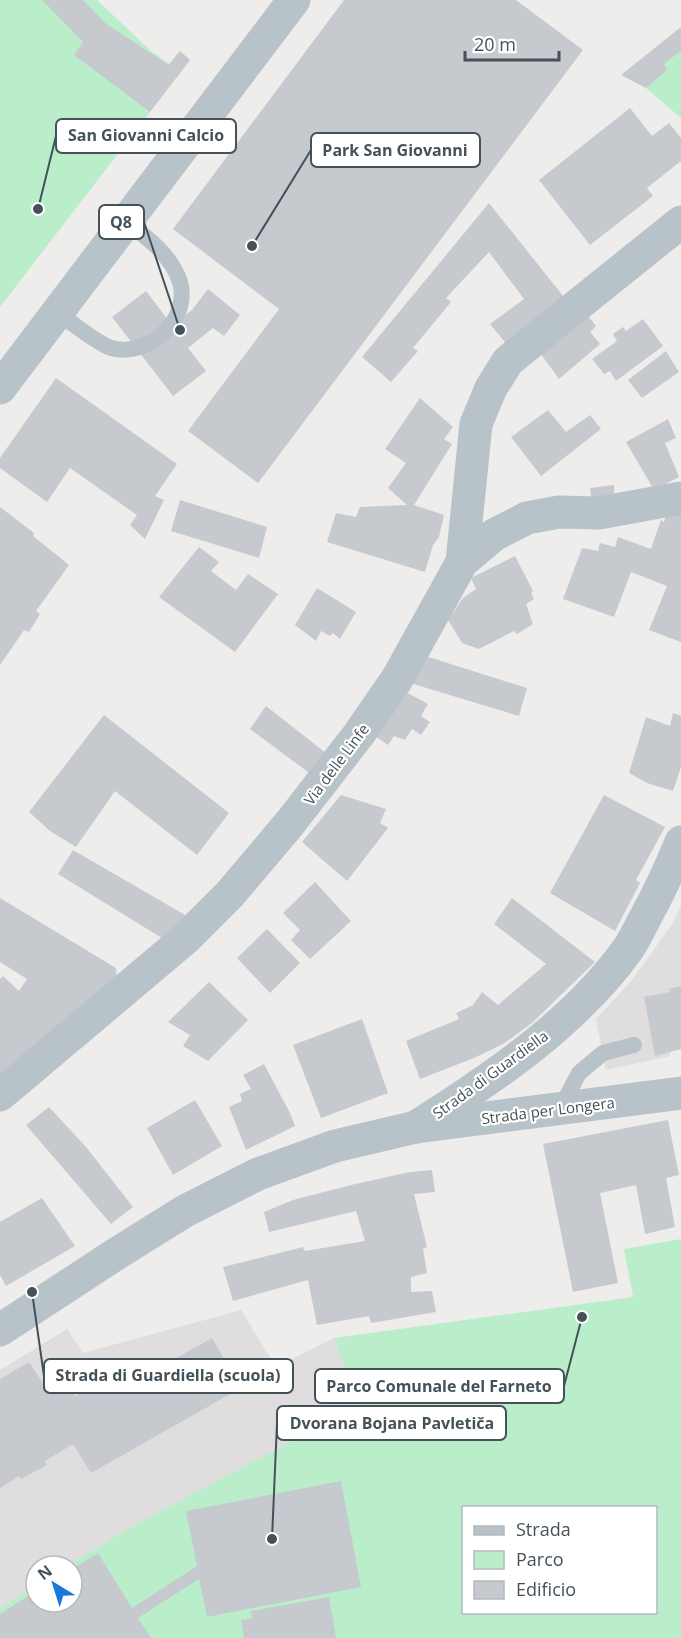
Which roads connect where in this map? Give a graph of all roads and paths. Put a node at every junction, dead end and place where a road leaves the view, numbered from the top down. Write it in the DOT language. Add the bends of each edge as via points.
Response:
graph roads {
  1 [pos="294,0"];
  2 [pos="126,222"];
  3 [pos="681,222"];
  4 [pos="57,312"];
  5 [pos="0,388"];
  6 [pos="681,498"];
  7 [pos="462,562"];
  8 [pos="681,842"];
  9 [pos="634,1045"];
  10 [pos="681,1094"];
  11 [pos="0,1095"];
  12 [pos="560,1108"];
  13 [pos="416,1127"];
  14 [pos="0,1330"];
  1 -- 2 [label="street"];
  2 -- 4 [label="street"];
  2 -- 4 [label="lane" via="155,244 180,283 181,308 167,331 150,344 125,351 108,347"];
  3 -- 7 [label="street" via="508,361 476,424"];
  4 -- 5 [label="street"];
  6 -- 7 [label="street, Via delle Linfe" via="599,513 559,512 527,518 494,535"];
  7 -- 11 [label="street, Via delle Linfe" via="397,679 359,734 230,894 185,939"];
  8 -- 13 [label="street, Strada di Guardiella" via="629,948 582,1004 468,1094"];
  9 -- 12 [label="lane" via="603,1053 579,1073"];
  10 -- 12 [label="street, Strada per Longera"];
  12 -- 13 [label="street, Strada per Longera"];
  13 -- 14 [label="street, Strada di Guardiella" via="335,1146 258,1174 185,1211"];
}
